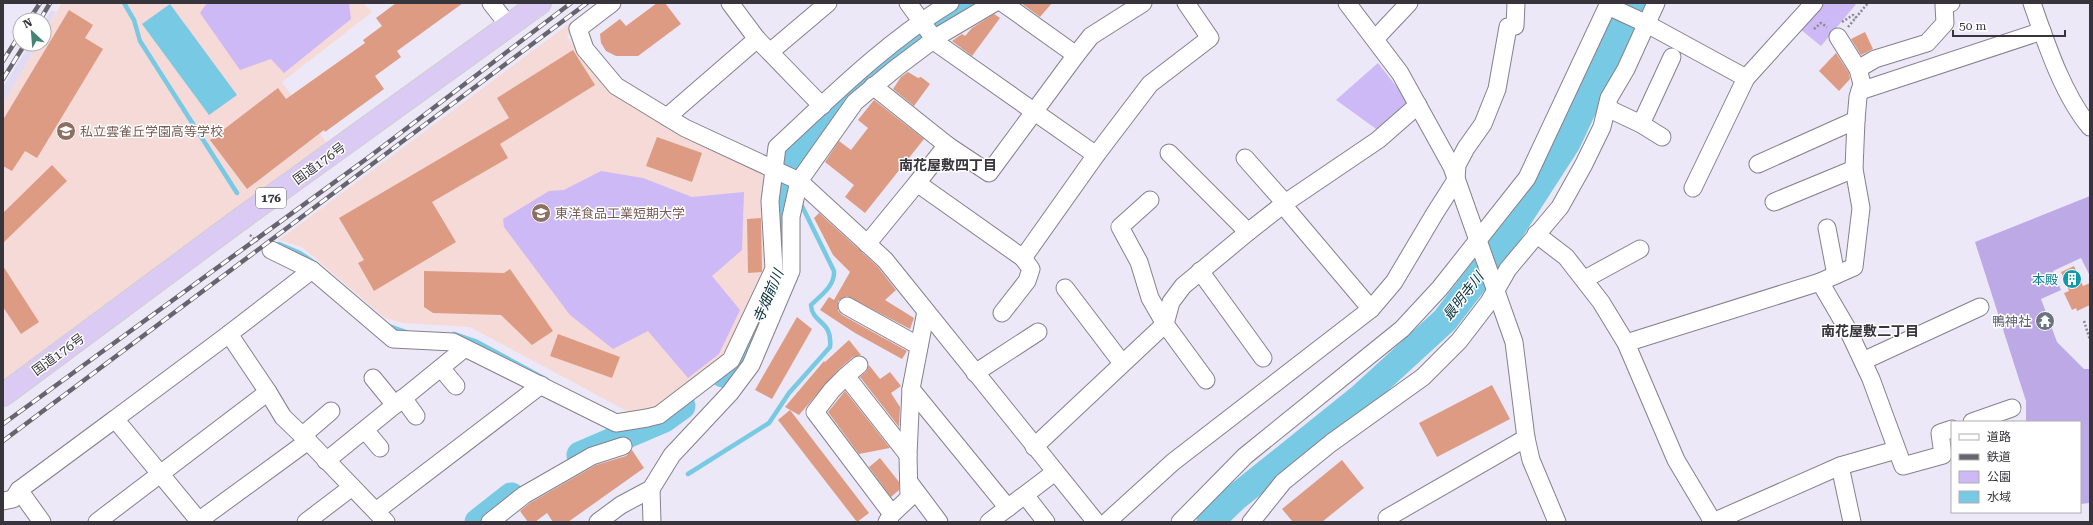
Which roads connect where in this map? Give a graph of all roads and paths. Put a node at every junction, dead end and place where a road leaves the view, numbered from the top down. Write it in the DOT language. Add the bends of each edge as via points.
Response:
graph roads {
  1 [pos="491,3"];
  2 [pos="540,3"];
  3 [pos="612,3"];
  4 [pos="730,3"];
  5 [pos="828,3"];
  6 [pos="908,3"];
  7 [pos="950,3"];
  8 [pos="994,3"];
  9 [pos="1003,3"];
  10 [pos="1143,3"];
  11 [pos="1186,3"];
  12 [pos="1347,3"];
  13 [pos="1409,3"];
  14 [pos="1516,3"];
  15 [pos="1656,3"];
  16 [pos="1814,3"];
  17 [pos="1868,3"];
  18 [pos="1951,3"];
  19 [pos="2032,3"];
  20 [pos="1609,5"];
  21 [pos="1853,15"];
  22 [pos="1856,18"];
  23 [pos="922,21"];
  24 [pos="1646,24"];
  25 [pos="509,26"];
  26 [pos="2042,31"];
  27 [pos="1838,37"];
  28 [pos="757,39"];
  29 [pos="934,39"];
  30 [pos="1375,39"];
  31 [pos="770,52"];
  32 [pos="1076,55"];
  33 [pos="1672,57"];
  34 [pos="1858,69"];
  35 [pos="1746,78"];
  36 [pos="873,86"];
  37 [pos="1860,91"];
  38 [pos="1418,105"];
  39 [pos="822,106"];
  40 [pos="1607,108"];
  41 [pos="1034,112"];
  42 [pos="667,117"];
  43 [pos="1856,120"];
  44 [pos="1641,124"];
  45 [pos="2090,128"];
  46 [pos="1662,137"];
  47 [pos="947,145"];
  48 [pos="1096,155"];
  49 [pos="1245,158"];
  50 [pos="1173,163"];
  51 [pos="1758,164"];
  52 [pos="1854,169"];
  53 [pos="788,176"];
  54 [pos="1456,180"];
  55 [pos="917,183"];
  56 [pos="1693,188"];
  57 [pos="1150,200"];
  58 [pos="1774,202"];
  59 [pos="1284,204"];
  60 [pos="235,223"];
  61 [pos="1826,228"];
  62 [pos="1248,232"];
  63 [pos="1536,234"];
  64 [pos="867,244"];
  65 [pos="1480,244"];
  66 [pos="1640,249"];
  67 [pos="272,250"];
  68 [pos="1023,258"];
  69 [pos="312,270"];
  70 [pos="1200,271"];
  71 [pos="1836,275"];
  72 [pos="1585,279"];
  73 [pos="1820,282"];
  74 [pos="1495,287"];
  75 [pos="1065,288"];
  76 [pos="848,306"];
  77 [pos="1980,307"];
  78 [pos="1371,309"];
  79 [pos="926,311"];
  80 [pos="1002,313"];
  81 [pos="2084,321"];
  82 [pos="1165,324"];
  83 [pos="1038,332"];
  84 [pos="229,334"];
  85 [pos="2090,340"];
  86 [pos="1626,343"];
  87 [pos="919,346"];
  88 [pos="465,348"];
  89 [pos="1263,358"];
  90 [pos="1863,361"];
  91 [pos="1122,363"];
  92 [pos="441,368"];
  93 [pos="975,373"];
  94 [pos="373,378"];
  95 [pos="1206,380"];
  96 [pos="540,385"];
  97 [pos="456,386"];
  98 [pos="911,389"];
  99 [pos="268,392"];
  100 [pos="3,395"];
  101 [pos="399,402"];
  102 [pos="2012,408"];
  103 [pos="331,411"];
  104 [pos="416,416"];
  105 [pos="115,419"];
  106 [pos="1975,421"];
  107 [pos="1951,429"];
  108 [pos="364,430"];
  109 [pos="305,438"];
  110 [pos="1526,438"];
  111 [pos="624,446"];
  112 [pos="1034,447"];
  113 [pos="380,448"];
  114 [pos="1896,450"];
  115 [pos="908,454"];
  116 [pos="326,460"];
  117 [pos="1840,466"];
  118 [pos="1055,472"];
  119 [pos="161,475"];
  120 [pos="909,482"];
  121 [pos="352,487"];
  122 [pos="651,489"];
  123 [pos="19,490"];
  124 [pos="1025,495"];
  125 [pos="3,501"];
  126 [pos="1008,508"];
  127 [pos="381,517"];
  128 [pos="890,518"];
  129 [pos="42,522"];
  130 [pos="97,522"];
  131 [pos="199,522"];
  132 [pos="306,522"];
  133 [pos="490,522"];
  134 [pos="598,522"];
  135 [pos="652,522"];
  136 [pos="939,522"];
  137 [pos="989,522"];
  138 [pos="1046,522"];
  139 [pos="1096,522"];
  140 [pos="1107,522"];
  141 [pos="1180,522"];
  142 [pos="1252,522"];
  143 [pos="1390,522"];
  144 [pos="1557,522"];
  145 [pos="1713,522"];
  146 [pos="1852,522"];
  1 -- 25 [label="street"];
  2 -- 25 [label="highway, 国道176号 / 176"];
  3 -- 42 [label="street" via="578,29 585,49 616,86"];
  4 -- 28 [label="street"];
  5 -- 31 [label="street"];
  6 -- 23 [label="street"];
  7 -- 23 [label="street"];
  8 -- 29 [label="street"];
  9 -- 32 [label="street"];
  10 -- 32 [label="street" via="1091,36"];
  11 -- 48 [label="street" via="1210,38 1150,84"];
  12 -- 30 [label="street"];
  13 -- 30 [label="street"];
  14 -- 54 [label="street" via="1515,26 1508,27 1497,89 1482,124 1457,165"];
  15 -- 24 [label="street"];
  16 -- 35 [label="street"];
  17 -- 22 [label="path"];
  18 -- 34 [label="street" via="1944,5 1945,24 1927,43 1875,59"];
  19 -- 26 [label="street"];
  20 -- 24 [label="street"];
  20 -- 65 [label="street" via="1527,178"];
  21 -- 22 [label="path"];
  22 -- 27 [label="path"];
  23 -- 29 [label="street"];
  23 -- 39 [label="street" via="879,54"];
  24 -- 35 [label="street"];
  24 -- 40 [label="street" via="1626,69 1609,98"];
  25 -- 60 [label="highway, 国道176号 / 176"];
  26 -- 37 [label="street"];
  26 -- 45 [label="street" via="2076,109"];
  27 -- 34 [label="street"];
  28 -- 31 [label="street"];
  28 -- 42 [label="street"];
  29 -- 36 [label="street"];
  29 -- 41 [label="street"];
  30 -- 38 [label="street" via="1400,73"];
  31 -- 39 [label="street"];
  32 -- 41 [label="street"];
  33 -- 44 [label="street"];
  34 -- 37 [label="street" via="1862,84"];
  35 -- 56 [label="street"];
  36 -- 47 [label="street"];
  36 -- 53 [label="street" via="854,102"];
  37 -- 43 [label="street"];
  38 -- 54 [label="street" via="1452,167"];
  38 -- 59 [label="street" via="1378,140"];
  39 -- 53 [label="street" via="777,147"];
  40 -- 44 [label="street"];
  40 -- 63 [label="street" via="1602,127 1560,207"];
  41 -- 47 [label="street" via="989,173"];
  41 -- 48 [label="street"];
  42 -- 53 [label="street"];
  43 -- 51 [label="street"];
  43 -- 52 [label="street"];
  44 -- 46 [label="street"];
  47 -- 55 [label="street"];
  48 -- 68 [label="street"];
  49 -- 59 [label="street"];
  50 -- 62 [label="street"];
  52 -- 58 [label="street"];
  52 -- 71 [label="street" via="1861,208 1854,267"];
  53 -- 64 [label="street"];
  53 -- 96 [label="street" via="770,201 774,269 731,360 659,415 616,423"];
  53 -- 122 [label="street" via="791,271 752,365 730,393 672,455"];
  54 -- 65 [label="street"];
  54 -- 78 [label="street" via="1394,282"];
  55 -- 64 [label="street"];
  55 -- 68 [label="street"];
  57 -- 82 [label="street" via="1120,227 1139,262 1150,298"];
  59 -- 62 [label="street"];
  59 -- 78 [label="street"];
  60 -- 67 [label="path"];
  60 -- 100 [label="highway, 国道176号 / 176"];
  61 -- 71 [label="street"];
  62 -- 70 [label="street"];
  63 -- 72 [label="street" via="1566,257"];
  63 -- 74 [label="street"];
  64 -- 79 [label="street" via="885,260"];
  65 -- 74 [label="street"];
  65 -- 141 [label="street" via="1402,329 1245,456"];
  66 -- 72 [label="street"];
  67 -- 69 [label="street"];
  68 -- 80 [label="street" via="1031,269 1028,280"];
  69 -- 84 [label="street"];
  69 -- 88 [label="street" via="393,339 453,342"];
  70 -- 82 [label="street" via="1183,286 1171,302"];
  70 -- 89 [label="street"];
  71 -- 73 [label="street"];
  72 -- 86 [label="street"];
  73 -- 86 [label="street"];
  73 -- 90 [label="street"];
  74 -- 110 [label="street" via="1514,342"];
  74 -- 142 [label="street" via="1459,341 1423,377 1303,465 1283,482"];
  75 -- 91 [label="street"];
  76 -- 87 [label="street"];
  77 -- 90 [label="street"];
  78 -- 140 [label="street" via="1173,462"];
  79 -- 87 [label="street"];
  79 -- 93 [label="street"];
  81 -- 85 [label="path"];
  82 -- 91 [label="street"];
  82 -- 95 [label="street"];
  83 -- 93 [label="street"];
  84 -- 99 [label="street"];
  84 -- 105 [label="street"];
  86 -- 145 [label="street" via="1676,460"];
  87 -- 98 [label="street"];
  88 -- 92 [label="street"];
  88 -- 96 [label="street"];
  90 -- 114 [label="street"];
  91 -- 112 [label="street"];
  92 -- 97 [label="street"];
  92 -- 101 [label="street"];
  93 -- 112 [label="street"];
  94 -- 101 [label="street"];
  96 -- 127 [label="street"];
  98 -- 115 [label="street"];
  98 -- 126 [label="street"];
  99 -- 109 [label="street" via="283,417"];
  99 -- 119 [label="street"];
  101 -- 104 [label="street"];
  101 -- 108 [label="street"];
  102 -- 106 [label="street"];
  103 -- 109 [label="street"];
  105 -- 119 [label="street"];
  105 -- 123 [label="street"];
  107 -- 114 [label="street" via="1940,433 1943,455 1902,466"];
  108 -- 113 [label="street"];
  108 -- 116 [label="street"];
  109 -- 116 [label="street"];
  109 -- 131 [label="street"];
  110 -- 143 [label="street" via="1388,518"];
  110 -- 144 [label="street" via="1535,472"];
  111 -- 133 [label="street" via="592,456 531,491"];
  112 -- 118 [label="street"];
  114 -- 117 [label="street"];
  115 -- 120 [label="street"];
  115 -- 128 [label="street" via="852,371 832,390 815,412"];
  116 -- 121 [label="street"];
  117 -- 145 [label="street"];
  117 -- 146 [label="street"];
  118 -- 124 [label="street"];
  118 -- 139 [label="street"];
  119 -- 130 [label="street"];
  119 -- 131 [label="street"];
  120 -- 128 [label="street" via="909,498"];
  120 -- 136 [label="street"];
  121 -- 127 [label="street"];
  121 -- 132 [label="street"];
  122 -- 134 [label="street" via="621,505"];
  122 -- 135 [label="street"];
  123 -- 125 [label="street" via="13,500"];
  123 -- 129 [label="street"];
  124 -- 126 [label="street"];
  124 -- 138 [label="street"];
  126 -- 137 [label="street"];
}
